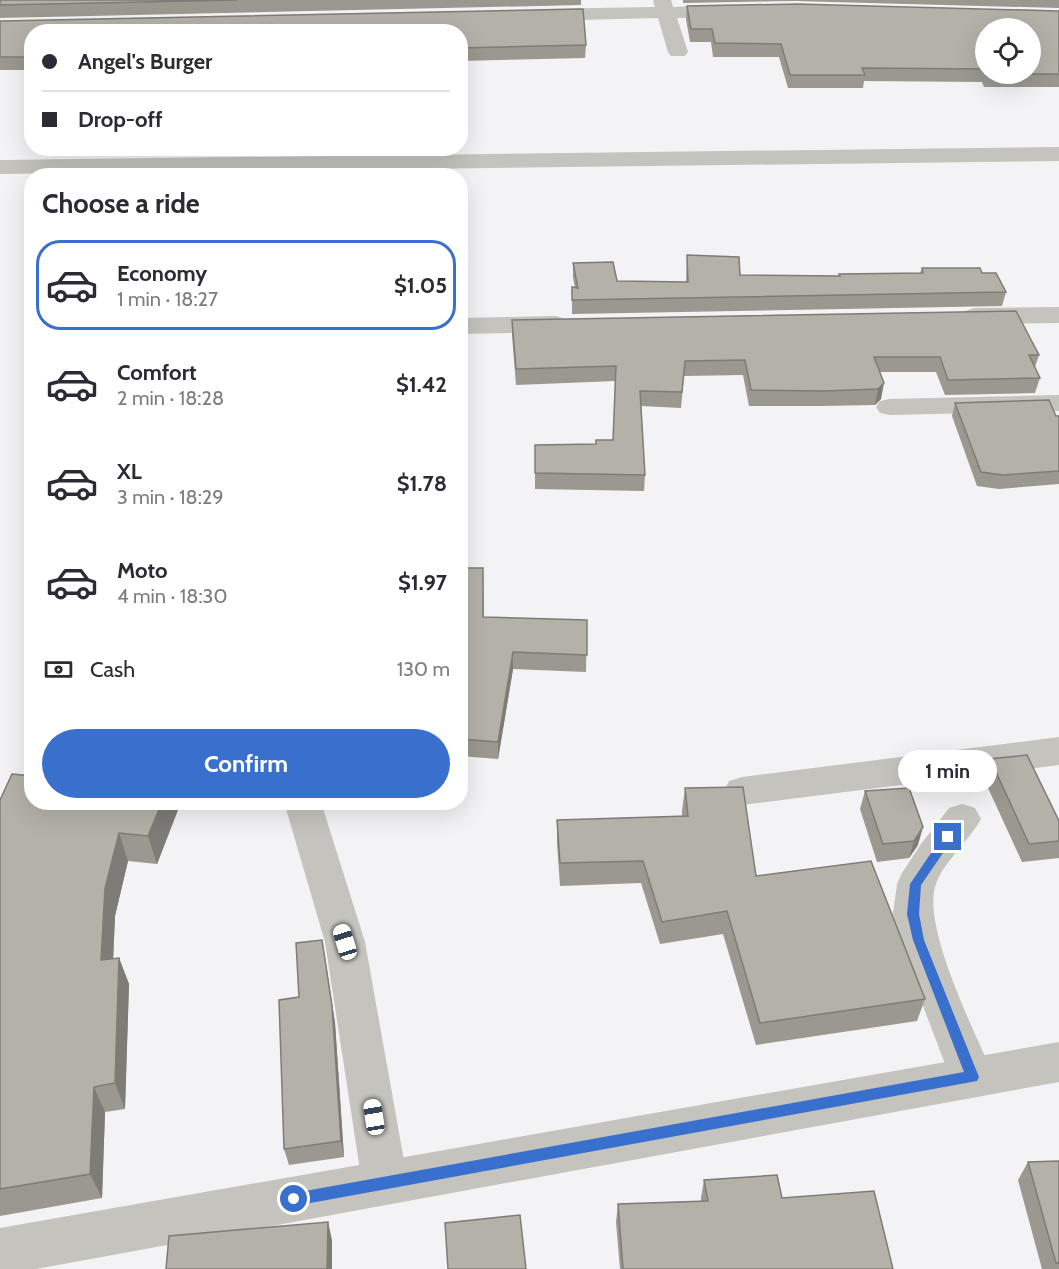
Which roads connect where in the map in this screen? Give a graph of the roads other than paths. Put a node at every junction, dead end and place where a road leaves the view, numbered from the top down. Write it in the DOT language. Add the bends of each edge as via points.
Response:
graph roads {
  1 [pos="663,6"];
  2 [pos="745,11"];
  3 [pos="525,16"];
  4 [pos="678,52"];
  5 [pos="1059,154"];
  6 [pos="0,166"];
  7 [pos="1059,315"];
  8 [pos="951,317"];
  9 [pos="580,324"];
  10 [pos="468,326"];
  11 [pos="1059,403"];
  12 [pos="890,406"];
  13 [pos="1059,751"];
  14 [pos="742,791"];
  15 [pos="304,810"];
  16 [pos="963,819"];
  17 [pos="1059,1062"];
  18 [pos="972,1077"];
  19 [pos="385,1183"];
  20 [pos="0,1252"];
  1 -- 2 [label="street"];
  1 -- 3 [label="street"];
  1 -- 4 [label="street"];
  5 -- 6 [label="street"];
  7 -- 8 [label="street"];
  9 -- 10 [label="street"];
  11 -- 12 [label="street"];
  13 -- 14 [label="street"];
  15 -- 19 [label="street" via="345,942"];
  16 -- 18 [label="street" via="916,884 913,914 918,940"];
  17 -- 18 [label="street"];
  18 -- 19 [label="street"];
  19 -- 20 [label="street"];
}
